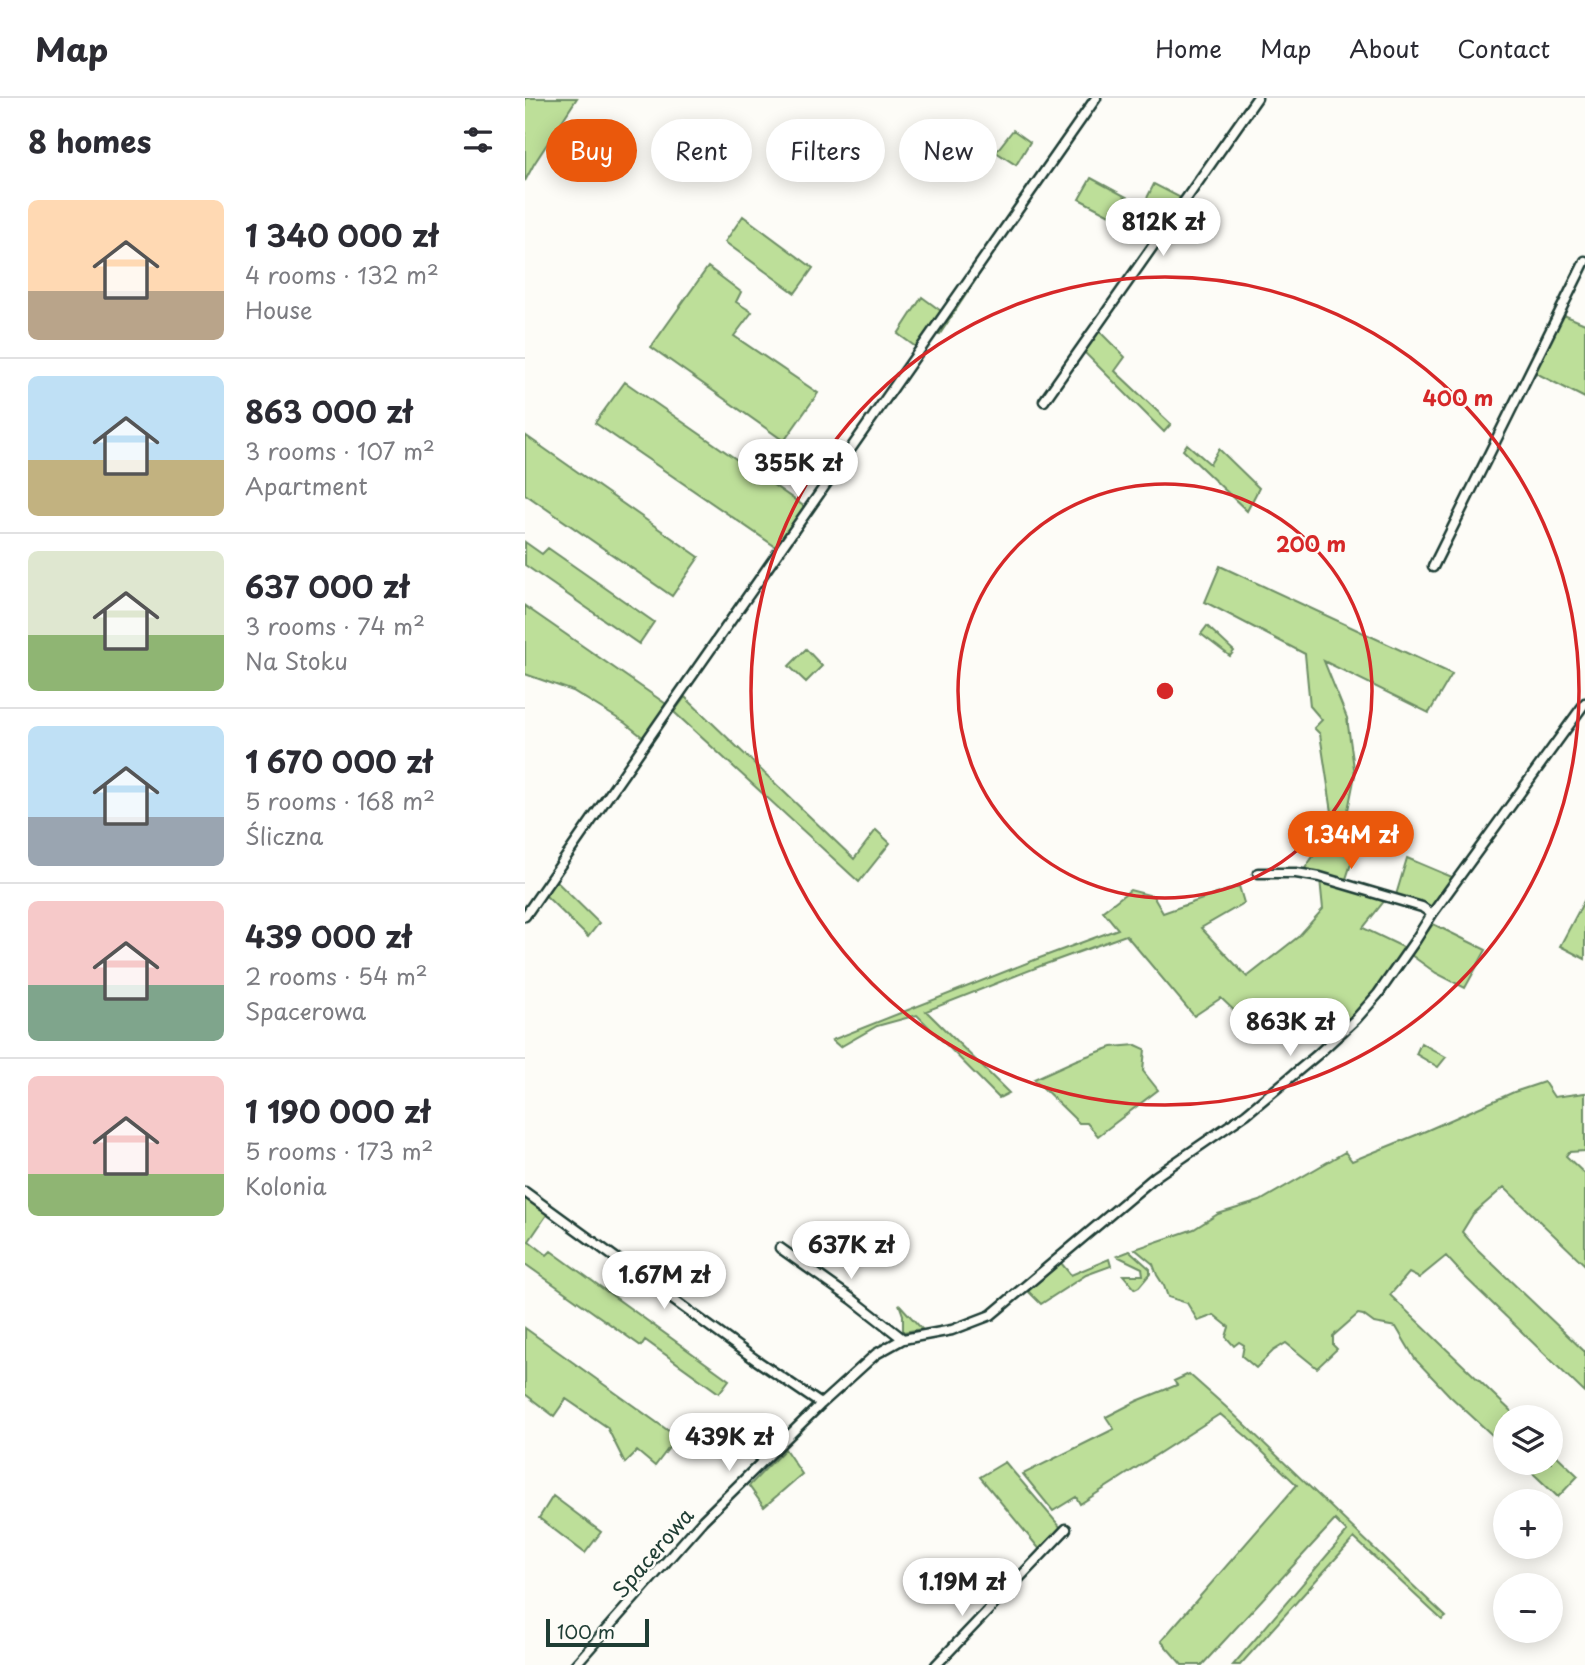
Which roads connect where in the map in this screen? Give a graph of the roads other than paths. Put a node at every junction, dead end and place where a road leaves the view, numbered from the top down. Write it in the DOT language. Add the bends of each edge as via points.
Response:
graph roads {
  1 [pos="1097,98"];
  2 [pos="1257,98"];
  3 [pos="1585,261"];
  4 [pos="1044,401"];
  5 [pos="1433,567"];
  6 [pos="1585,703"];
  7 [pos="1258,873"];
  8 [pos="1432,914"];
  9 [pos="525,916"];
  10 [pos="525,1192"];
  11 [pos="780,1248"];
  12 [pos="903,1339"];
  13 [pos="821,1404"];
  14 [pos="1066,1529"];
  15 [pos="575,1665"];
  16 [pos="936,1665"];
  1 -- 9 [label="street"];
  2 -- 4 [label="street"];
  3 -- 5 [label="street"];
  6 -- 8 [label="street, Spacerowa"];
  7 -- 8 [label="street" via="1320,877"];
  8 -- 12 [label="street, Spacerowa" via="1356,1019 1247,1114 1156,1176 991,1315 952,1330"];
  10 -- 13 [label="street"];
  11 -- 12 [label="street"];
  12 -- 13 [label="street, Spacerowa" via="876,1354"];
  13 -- 15 [label="street, Spacerowa" via="703,1520"];
  14 -- 16 [label="street"];
}
